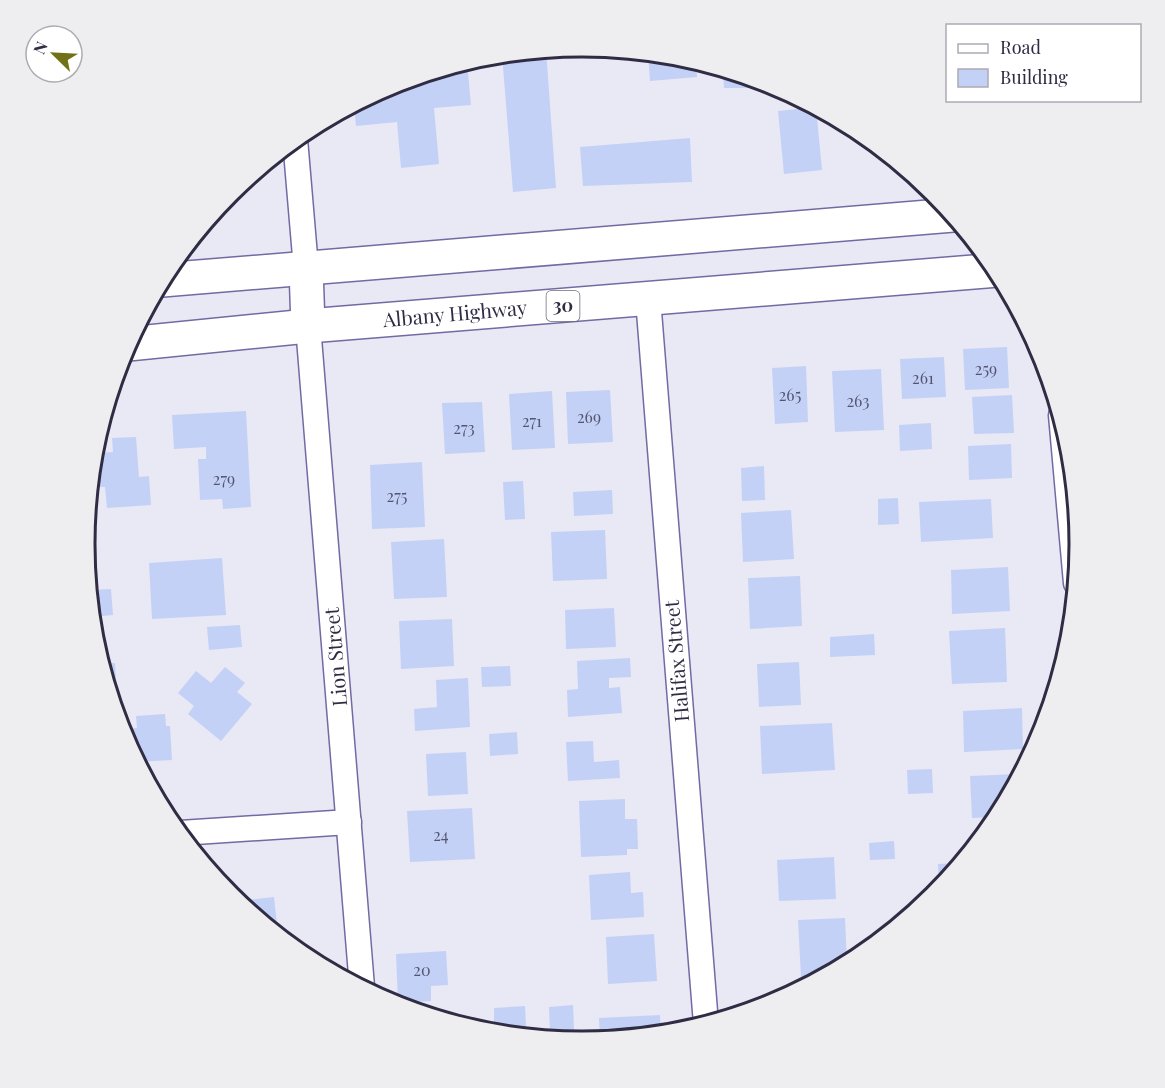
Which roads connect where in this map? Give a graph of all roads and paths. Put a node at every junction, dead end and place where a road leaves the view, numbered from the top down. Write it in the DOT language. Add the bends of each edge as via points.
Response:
graph roads {
  1 [pos="296,151"];
  2 [pos="942,216"];
  3 [pos="306,268"];
  4 [pos="986,271"];
  5 [pos="174,279"];
  6 [pos="648,299"];
  7 [pos="308,326"];
  8 [pos="140,343"];
  9 [pos="349,822"];
  10 [pos="190,832"];
  11 [pos="361,978"];
  12 [pos="705,1015"];
  1 -- 3 [label="street"];
  2 -- 3 [label="highway"];
  3 -- 5 [label="highway"];
  3 -- 7 [label="highway"];
  4 -- 6 [label="highway, Albany Highway / 30"];
  6 -- 7 [label="highway, Albany Highway / 30"];
  6 -- 12 [label="street, Halifax Street"];
  7 -- 8 [label="highway, Albany Highway / 30"];
  7 -- 9 [label="street, Lion Street"];
  9 -- 10 [label="street"];
  9 -- 11 [label="street, Lion Street"];
}
